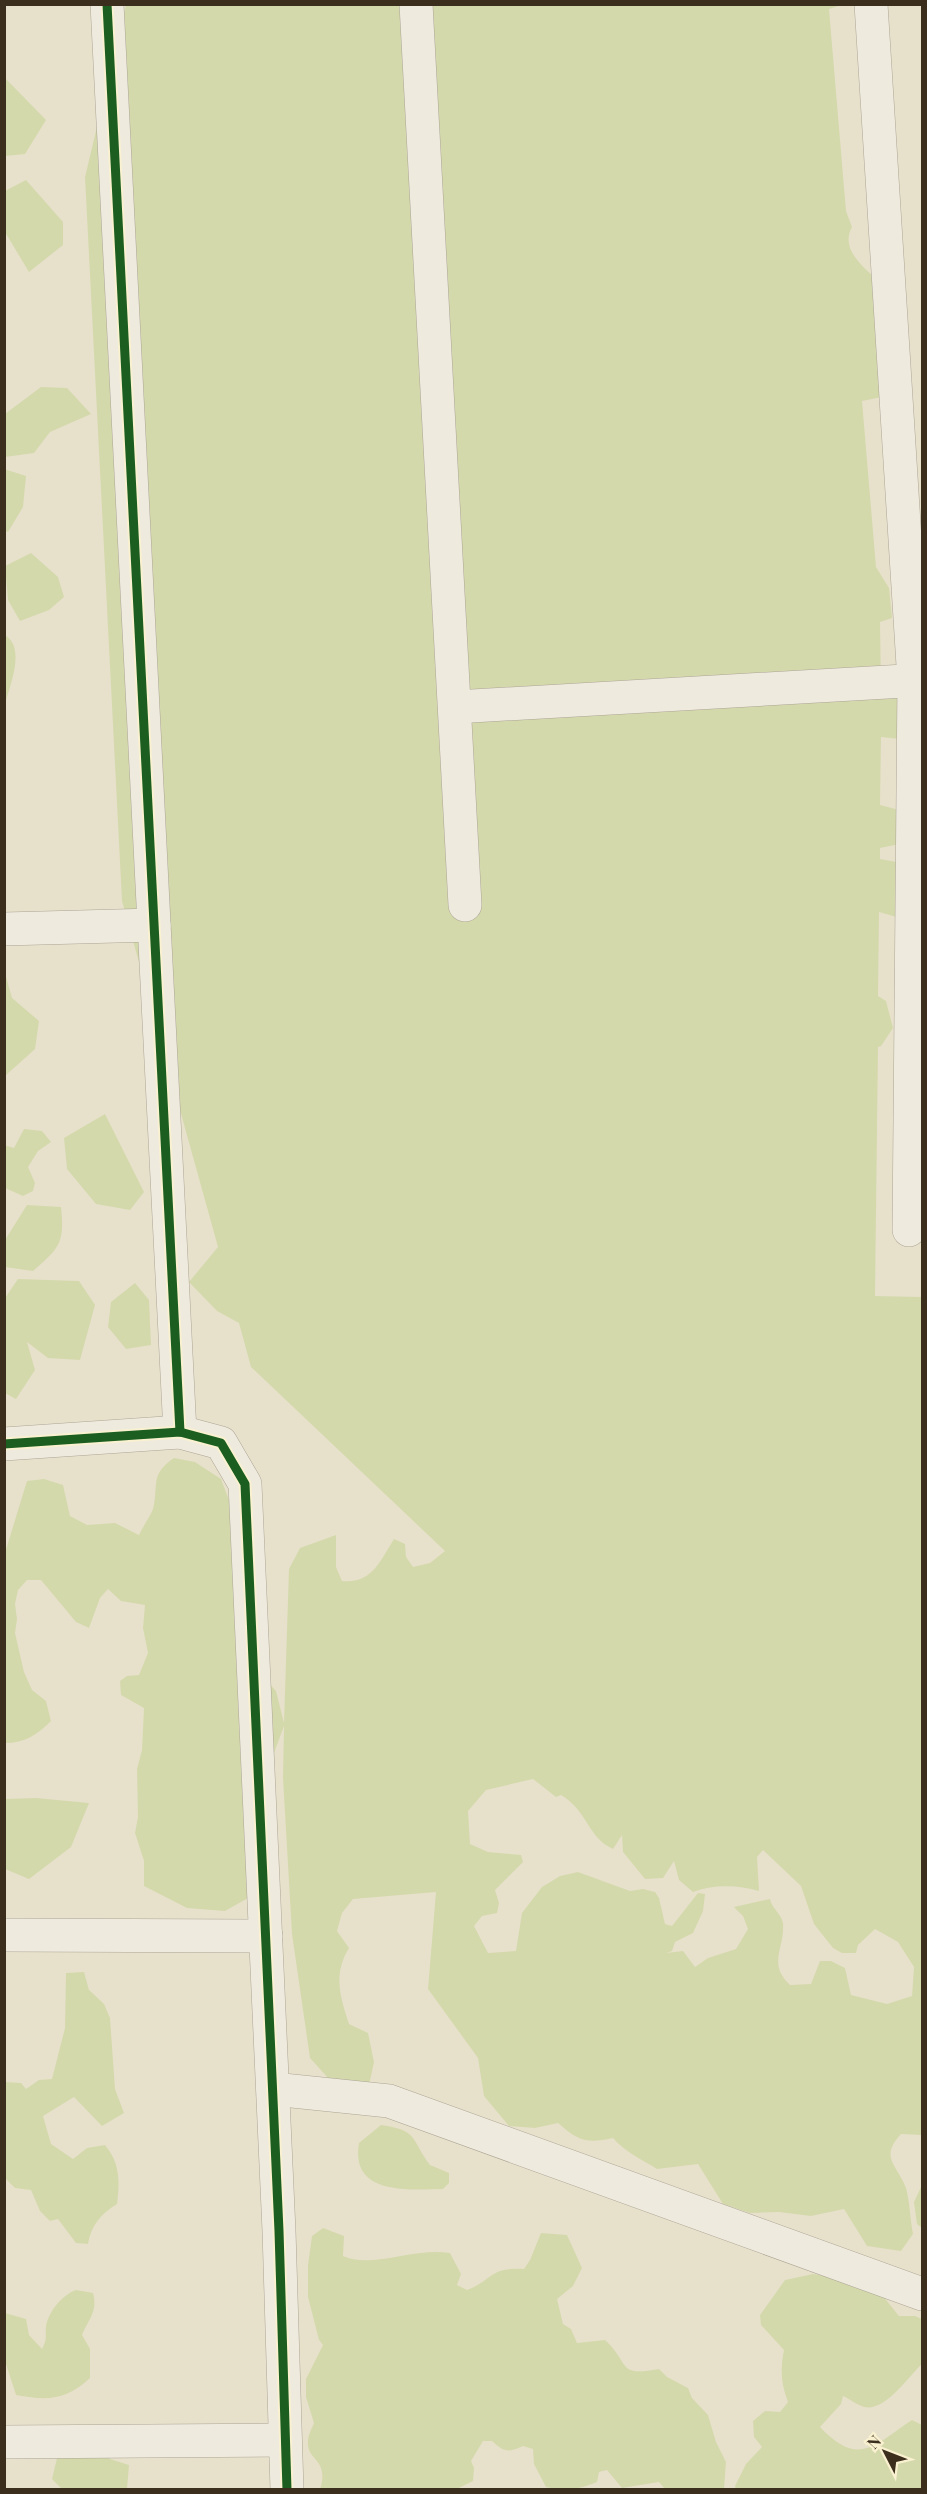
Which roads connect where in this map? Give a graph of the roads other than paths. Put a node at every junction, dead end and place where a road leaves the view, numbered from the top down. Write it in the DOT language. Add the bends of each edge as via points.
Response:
graph roads {
  1 [pos="106,4"];
  2 [pos="416,4"];
  3 [pos="871,4"];
  4 [pos="918,680"];
  5 [pos="455,707"];
  6 [pos="465,905"];
  7 [pos="153,925"];
  8 [pos="4,929"];
  9 [pos="909,1230"];
  10 [pos="180,1432"];
  11 [pos="4,1444"];
  12 [pos="4,1935"];
  13 [pos="266,1936"];
  14 [pos="273,2089"];
  15 [pos="922,2294"];
  16 [pos="285,2440"];
  17 [pos="4,2442"];
  18 [pos="287,2490"];
  1 -- 7 [label="street"];
  2 -- 5 [label="street"];
  3 -- 4 [label="street"];
  4 -- 5 [label="street"];
  4 -- 9 [label="street"];
  5 -- 6 [label="street"];
  7 -- 8 [label="street"];
  7 -- 10 [label="street"];
  10 -- 11 [label="street"];
  10 -- 13 [label="street" via="221,1443 245,1484"];
  12 -- 13 [label="street"];
  13 -- 14 [label="street"];
  14 -- 15 [label="street" via="389,2102"];
  14 -- 16 [label="street"];
  16 -- 17 [label="street"];
  16 -- 18 [label="street"];
}
